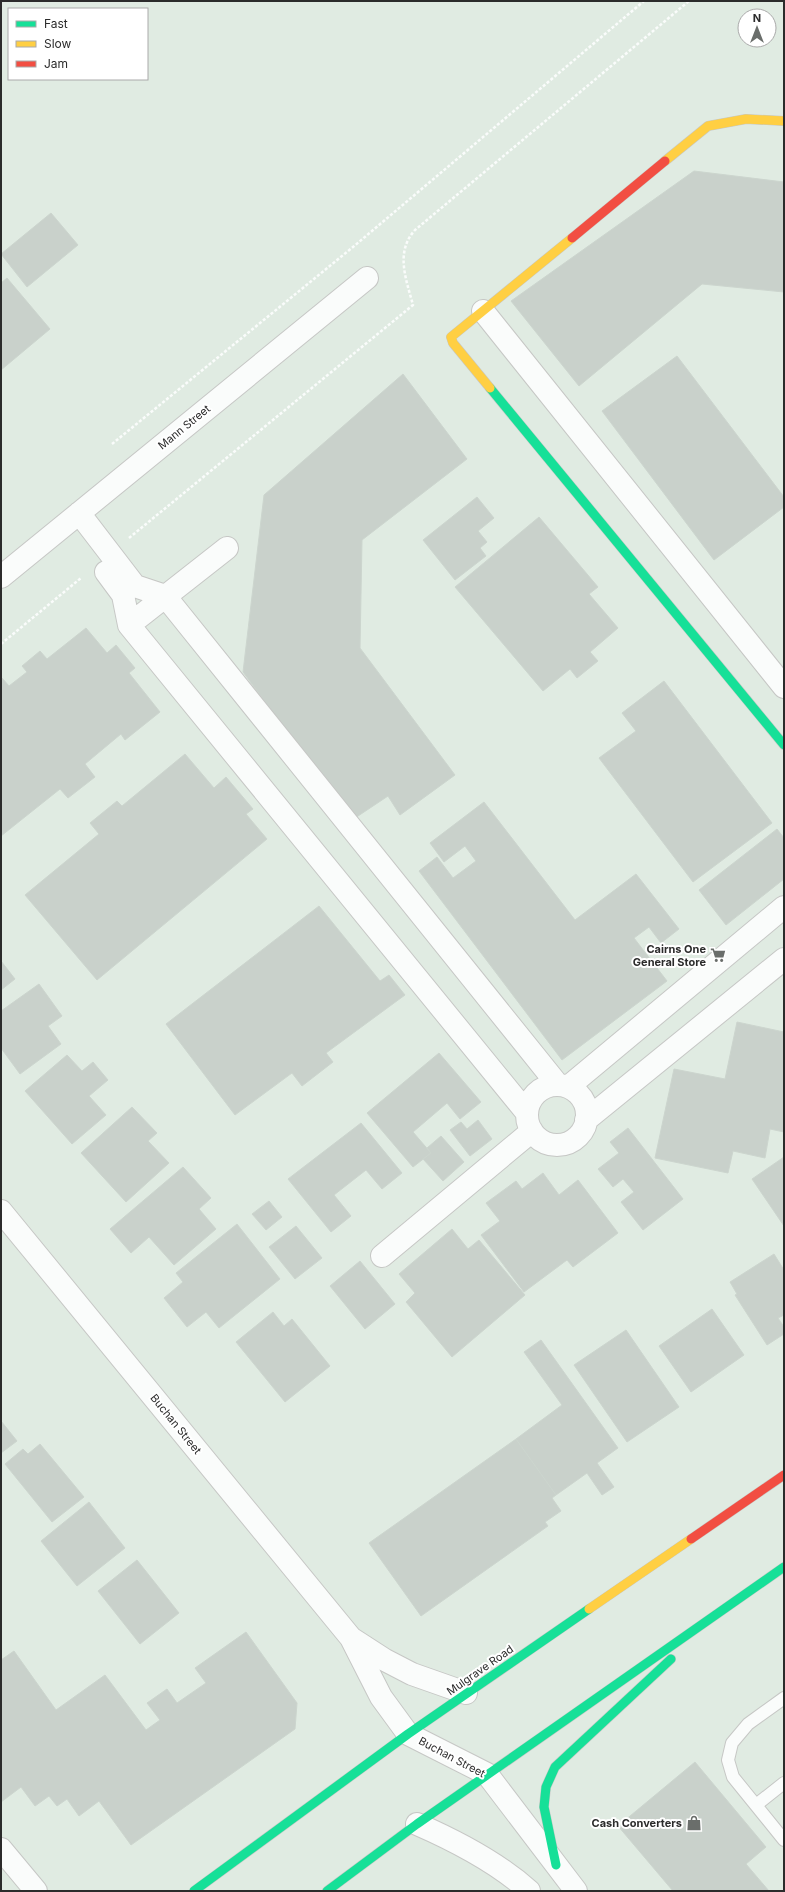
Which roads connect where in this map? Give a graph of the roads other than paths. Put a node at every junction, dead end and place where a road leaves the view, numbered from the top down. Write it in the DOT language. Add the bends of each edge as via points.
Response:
graph roads {
  1 [pos="784,121"];
  2 [pos="367,278"];
  3 [pos="483,311"];
  4 [pos="73,518"];
  5 [pos="227,548"];
  6 [pos="1,577"];
  7 [pos="165,596"];
  8 [pos="130,625"];
  9 [pos="784,687"];
  10 [pos="784,746"];
  11 [pos="784,907"];
  12 [pos="784,959"];
  13 [pos="563,1086"];
  14 [pos="586,1120"];
  15 [pos="529,1122"];
  16 [pos="1,1211"];
  17 [pos="382,1256"];
  18 [pos="784,1475"];
  19 [pos="784,1567"];
  20 [pos="722,1610"];
  21 [pos="351,1638"];
  22 [pos="466,1694"];
  23 [pos="784,1698"];
  24 [pos="408,1734"];
  25 [pos="487,1774"];
  26 [pos="784,1783"];
  27 [pos="756,1805"];
  28 [pos="417,1824"];
  29 [pos="784,1840"];
  30 [pos="1,1849"];
  31 [pos="556,1865"];
  32 [pos="36,1891"];
  33 [pos="194,1891"];
  34 [pos="327,1891"];
  35 [pos="529,1891"];
  36 [pos="576,1891"];
  1 -- 3 [label="main road" via="732,119 708,126"];
  2 -- 4 [label="street, Mann Street"];
  3 -- 9 [label="street"];
  3 -- 10 [label="main road" via="451,337 453,343"];
  4 -- 6 [label="street, Mann Street"];
  4 -- 7 [label="street" via="135,586"];
  4 -- 8 [label="street" via="123,595"];
  5 -- 7 [label="street"];
  7 -- 8 [label="street"];
  7 -- 13 [label="street"];
  8 -- 15 [label="street"];
  11 -- 13 [label="street"];
  12 -- 14 [label="street"];
  13 -- 14 [label="street" via="577,1092 583,1100 587,1110"];
  13 -- 15 [label="street" via="540,1090 533,1096"];
  14 -- 15 [label="street" via="583,1130 576,1138 562,1144 547,1143 538,1138"];
  15 -- 17 [label="street"];
  16 -- 21 [label="street, Buchan Street"];
  18 -- 22 [label="main road, Mulgrave Road"];
  19 -- 20 [label="main road"];
  20 -- 25 [label="main road"];
  20 -- 31 [label="main road" via="555,1768 546,1787 544,1807"];
  21 -- 22 [label="street, Buchan Street" via="412,1674"];
  21 -- 24 [label="street, Buchan Street" via="381,1697"];
  22 -- 24 [label="main road, Mulgrave Road"];
  23 -- 27 [label="lane" via="748,1724 732,1742 728,1760 733,1777"];
  24 -- 25 [label="street, Buchan Street"];
  24 -- 33 [label="main road, Mulgrave Road"];
  25 -- 28 [label="main road"];
  25 -- 31 [label="street, Buchan Street"];
  26 -- 27 [label="lane"];
  27 -- 29 [label="lane"];
  28 -- 34 [label="main road"];
  28 -- 35 [label="street" via="490,1862"];
  30 -- 32 [label="street"];
  31 -- 36 [label="street, Buchan Street"];
}
